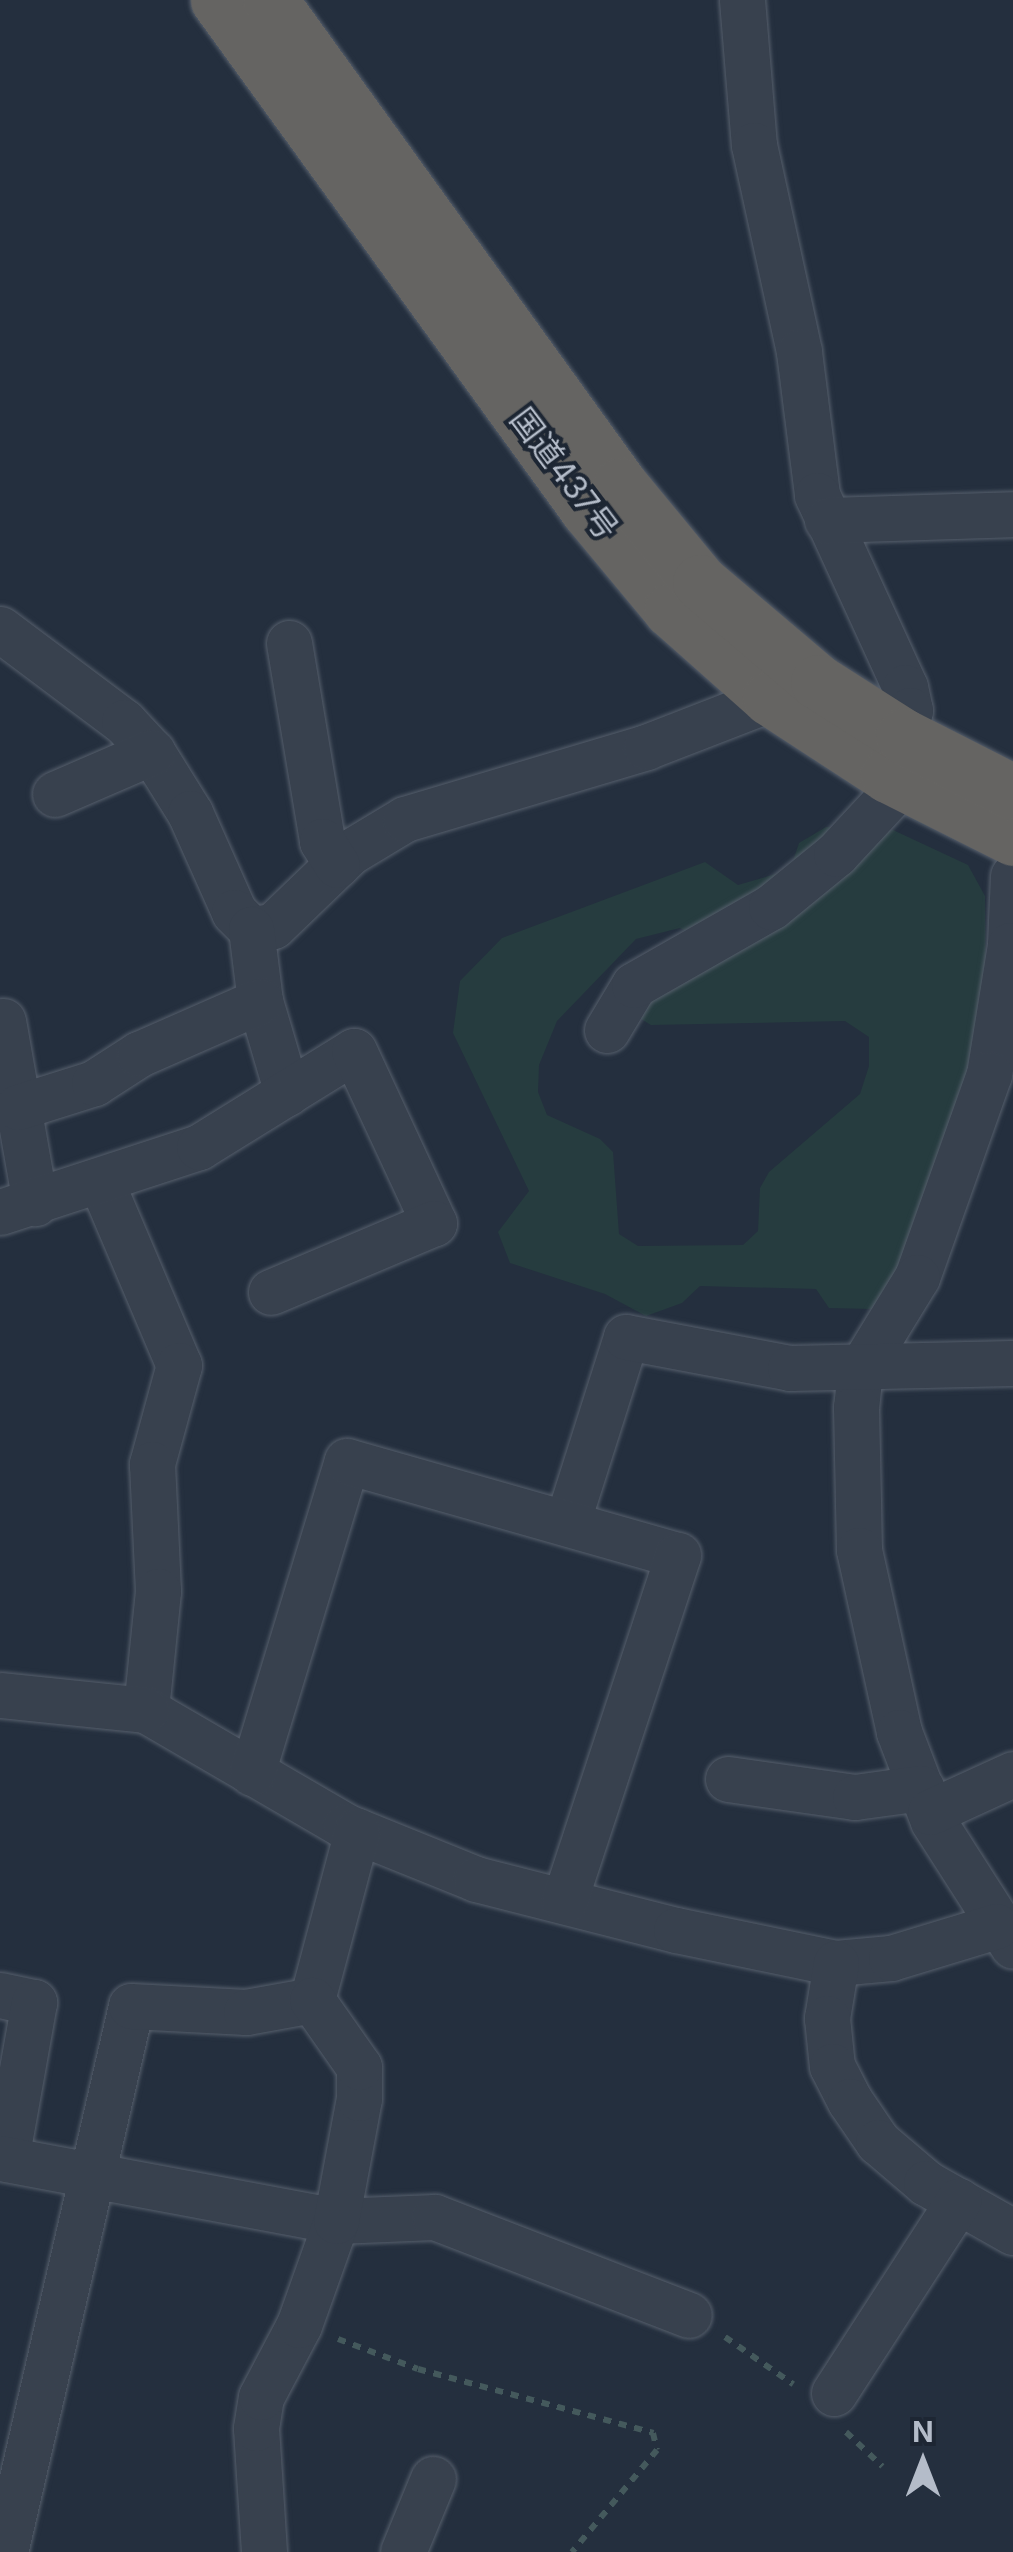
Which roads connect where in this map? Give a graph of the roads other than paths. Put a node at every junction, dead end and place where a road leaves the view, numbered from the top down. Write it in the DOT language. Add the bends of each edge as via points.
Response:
graph roads {
  1 [pos="218,0"];
  2 [pos="270,0"];
  3 [pos="742,0"];
  4 [pos="1013,514"];
  5 [pos="827,520"];
  6 [pos="0,629"];
  7 [pos="289,642"];
  8 [pos="794,690"];
  9 [pos="152,752"];
  10 [pos="902,759"];
  11 [pos="1013,792"];
  12 [pos="55,794"];
  13 [pos="1013,838"];
  14 [pos="337,865"];
  15 [pos="1013,876"];
  16 [pos="251,929"];
  17 [pos="260,1001"];
  18 [pos="3,1021"];
  19 [pos="606,1030"];
  20 [pos="286,1093"];
  21 [pos="996,1107"];
  22 [pos="18,1108"];
  23 [pos="102,1184"];
  24 [pos="17,1208"];
  25 [pos="271,1292"];
  26 [pos="1013,1363"];
  27 [pos="860,1370"];
  28 [pos="568,1524"];
  29 [pos="0,1695"];
  30 [pos="146,1710"];
  31 [pos="252,1773"];
  32 [pos="1013,1774"];
  33 [pos="728,1778"];
  34 [pos="925,1800"];
  35 [pos="357,1831"];
  36 [pos="564,1901"];
  37 [pos="1004,1936"];
  38 [pos="836,1963"];
  39 [pos="0,1996"];
  40 [pos="312,2000"];
  41 [pos="3,2159"];
  42 [pos="89,2175"];
  43 [pos="958,2201"];
  44 [pos="336,2221"];
  45 [pos="1013,2232"];
  46 [pos="689,2314"];
  47 [pos="834,2393"];
  48 [pos="433,2479"];
  49 [pos="5,2552"];
  50 [pos="264,2552"];
  51 [pos="404,2552"];
  1 -- 8 [label="highway, 国道437号" via="588,510 671,610"];
  2 -- 8 [label="highway, 国道437号" via="620,485"];
  3 -- 5 [label="street" via="754,145 799,352 817,495"];
  4 -- 5 [label="street"];
  5 -- 10 [label="street" via="905,688 910,710"];
  6 -- 9 [label="street" via="124,722"];
  7 -- 14 [label="street" via="322,841"];
  8 -- 10 [label="highway, 国道437号"];
  8 -- 14 [label="street" via="646,747 404,818"];
  9 -- 12 [label="street"];
  9 -- 16 [label="street" via="190,813 234,912"];
  10 -- 11 [label="highway, 国道437号"];
  10 -- 13 [label="highway, 国道437号"];
  10 -- 19 [label="street" via="836,854 770,908 634,985"];
  14 -- 16 [label="street" via="273,926"];
  15 -- 21 [label="street"];
  16 -- 17 [label="street"];
  17 -- 20 [label="street"];
  17 -- 22 [label="street" via="139,1054 94,1083"];
  18 -- 22 [label="street"];
  20 -- 23 [label="street" via="199,1147"];
  20 -- 25 [label="street" via="354,1051 434,1223"];
  21 -- 27 [label="street" via="917,1277"];
  22 -- 24 [label="street"];
  23 -- 24 [label="street"];
  23 -- 30 [label="street" via="179,1366 152,1464 158,1591"];
  26 -- 27 [label="street"];
  27 -- 28 [label="street" via="726,1360 626,1337"];
  27 -- 34 [label="street" via="859,1550 899,1732"];
  28 -- 31 [label="street" via="347,1461"];
  28 -- 36 [label="street" via="678,1555"];
  29 -- 30 [label="street"];
  30 -- 31 [label="street"];
  31 -- 35 [label="street"];
  32 -- 34 [label="street"];
  33 -- 34 [label="street"];
  34 -- 37 [label="street"];
  35 -- 36 [label="street" via="476,1879"];
  35 -- 40 [label="street"];
  36 -- 38 [label="street"];
  37 -- 38 [label="street"];
  38 -- 43 [label="street" via="828,2018 832,2066 878,2142"];
  39 -- 41 [label="street" via="34,2002"];
  40 -- 42 [label="street" via="246,2012 131,2006"];
  40 -- 44 [label="street" via="359,2067"];
  41 -- 42 [label="street"];
  42 -- 44 [label="street"];
  42 -- 49 [label="street"];
  43 -- 45 [label="street"];
  43 -- 47 [label="street"];
  44 -- 46 [label="street" via="435,2217"];
  44 -- 50 [label="street" via="299,2325 261,2397 256,2428"];
  48 -- 51 [label="street"];
}
